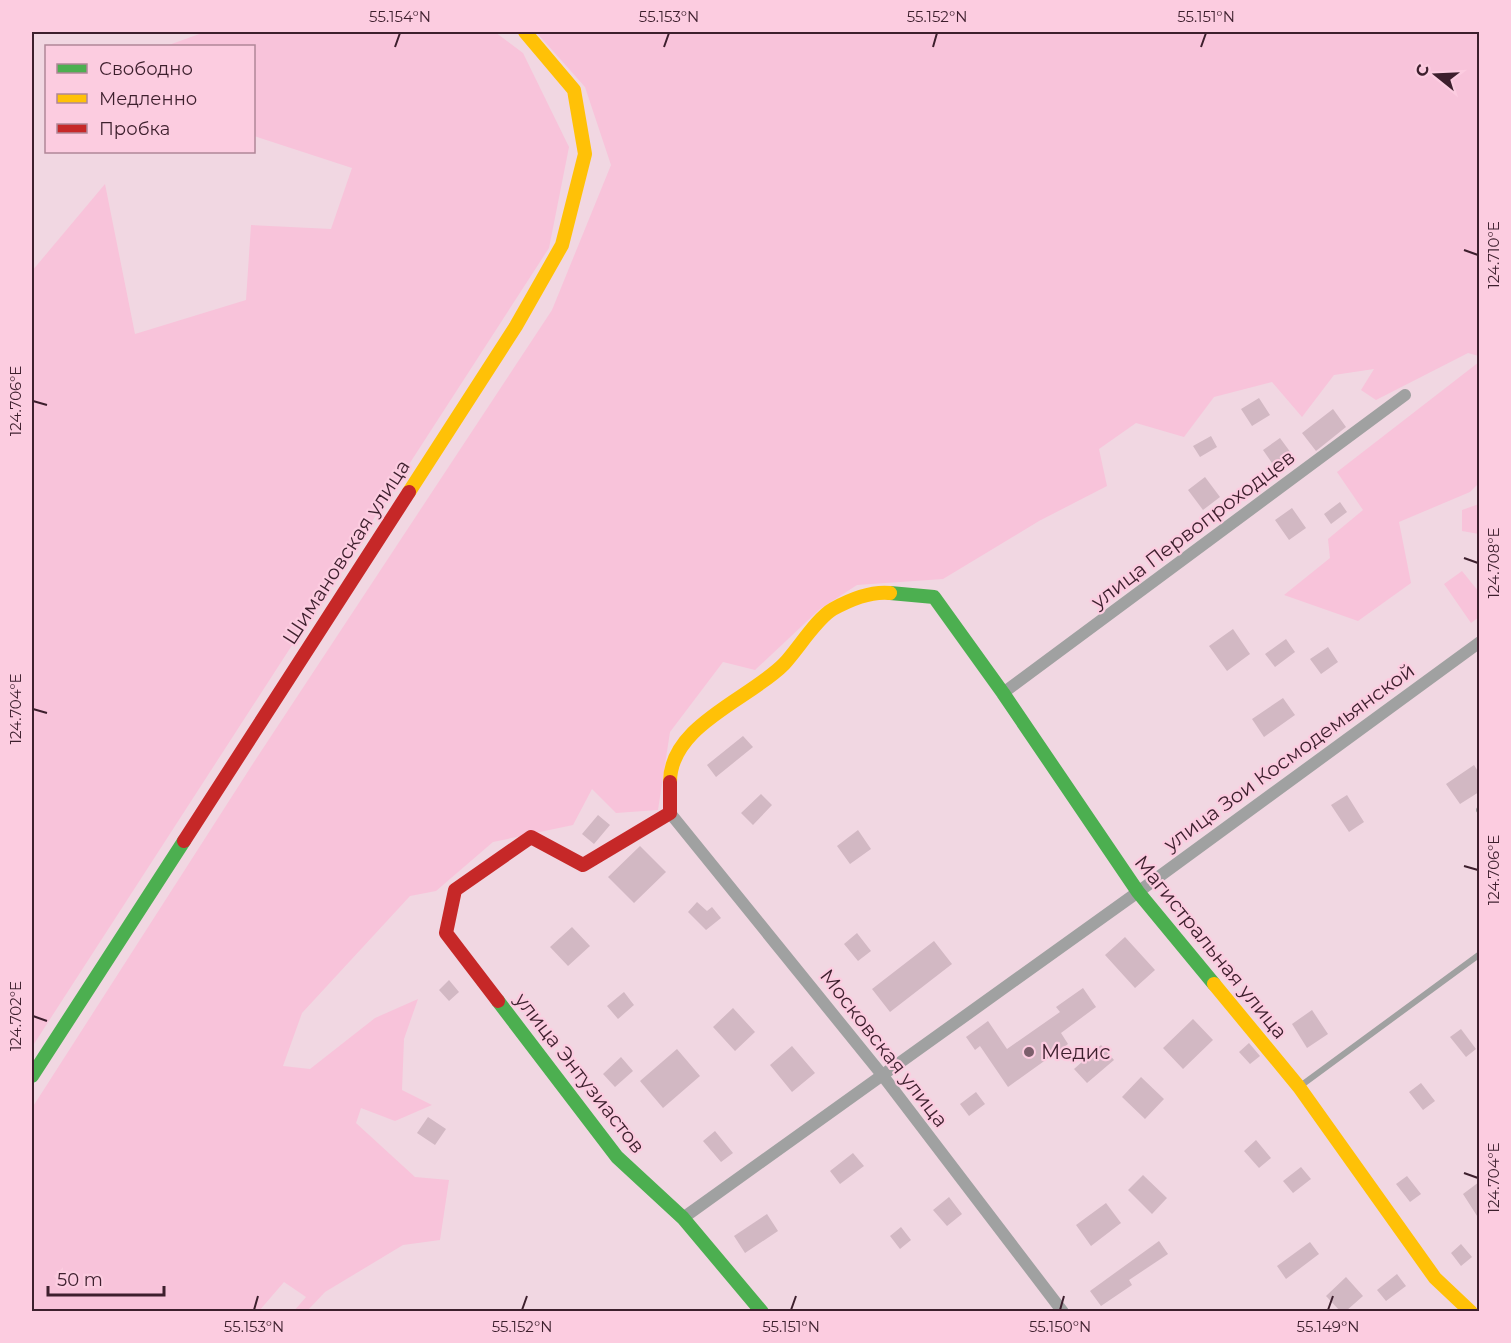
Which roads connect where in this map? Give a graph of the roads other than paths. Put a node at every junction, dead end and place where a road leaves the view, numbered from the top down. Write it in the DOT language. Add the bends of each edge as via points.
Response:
graph roads {
  1 [pos="525,32"];
  2 [pos="1405,395"];
  3 [pos="1478,647"];
  4 [pos="1003,693"];
  5 [pos="670,813"];
  6 [pos="1138,892"];
  7 [pos="1479,954"];
  8 [pos="32,1076"];
  9 [pos="883,1076"];
  10 [pos="1299,1087"];
  11 [pos="683,1218"];
  12 [pos="762,1311"];
  13 [pos="1063,1311"];
  14 [pos="1471,1311"];
  1 -- 8 [label="street, Шимановская улица" via="574,90 585,154 562,244 516,326"];
  2 -- 4 [label="street, улица Первопроходцев"];
  3 -- 6 [label="street, улица Зои Космодемьянской"];
  4 -- 5 [label="street, Магистральная улица" via="934,597 874,591 831,610 783,665 751,692 703,722 678,751 670,777"];
  4 -- 6 [label="street, Магистральная улица"];
  5 -- 9 [label="street, Московская улица"];
  5 -- 11 [label="street, улица Энтузиастов" via="583,865 531,837 455,890 446,933 617,1157"];
  6 -- 9 [label="street, улица Зои Космодемьянской"];
  6 -- 10 [label="street, Магистральная улица"];
  7 -- 10 [label="lane"];
  9 -- 11 [label="street, улица Зои Космодемьянской"];
  9 -- 13 [label="street, Московская улица"];
  10 -- 14 [label="street, Магистральная улица" via="1435,1278"];
  11 -- 12 [label="street, улица Энтузиастов"];
}
